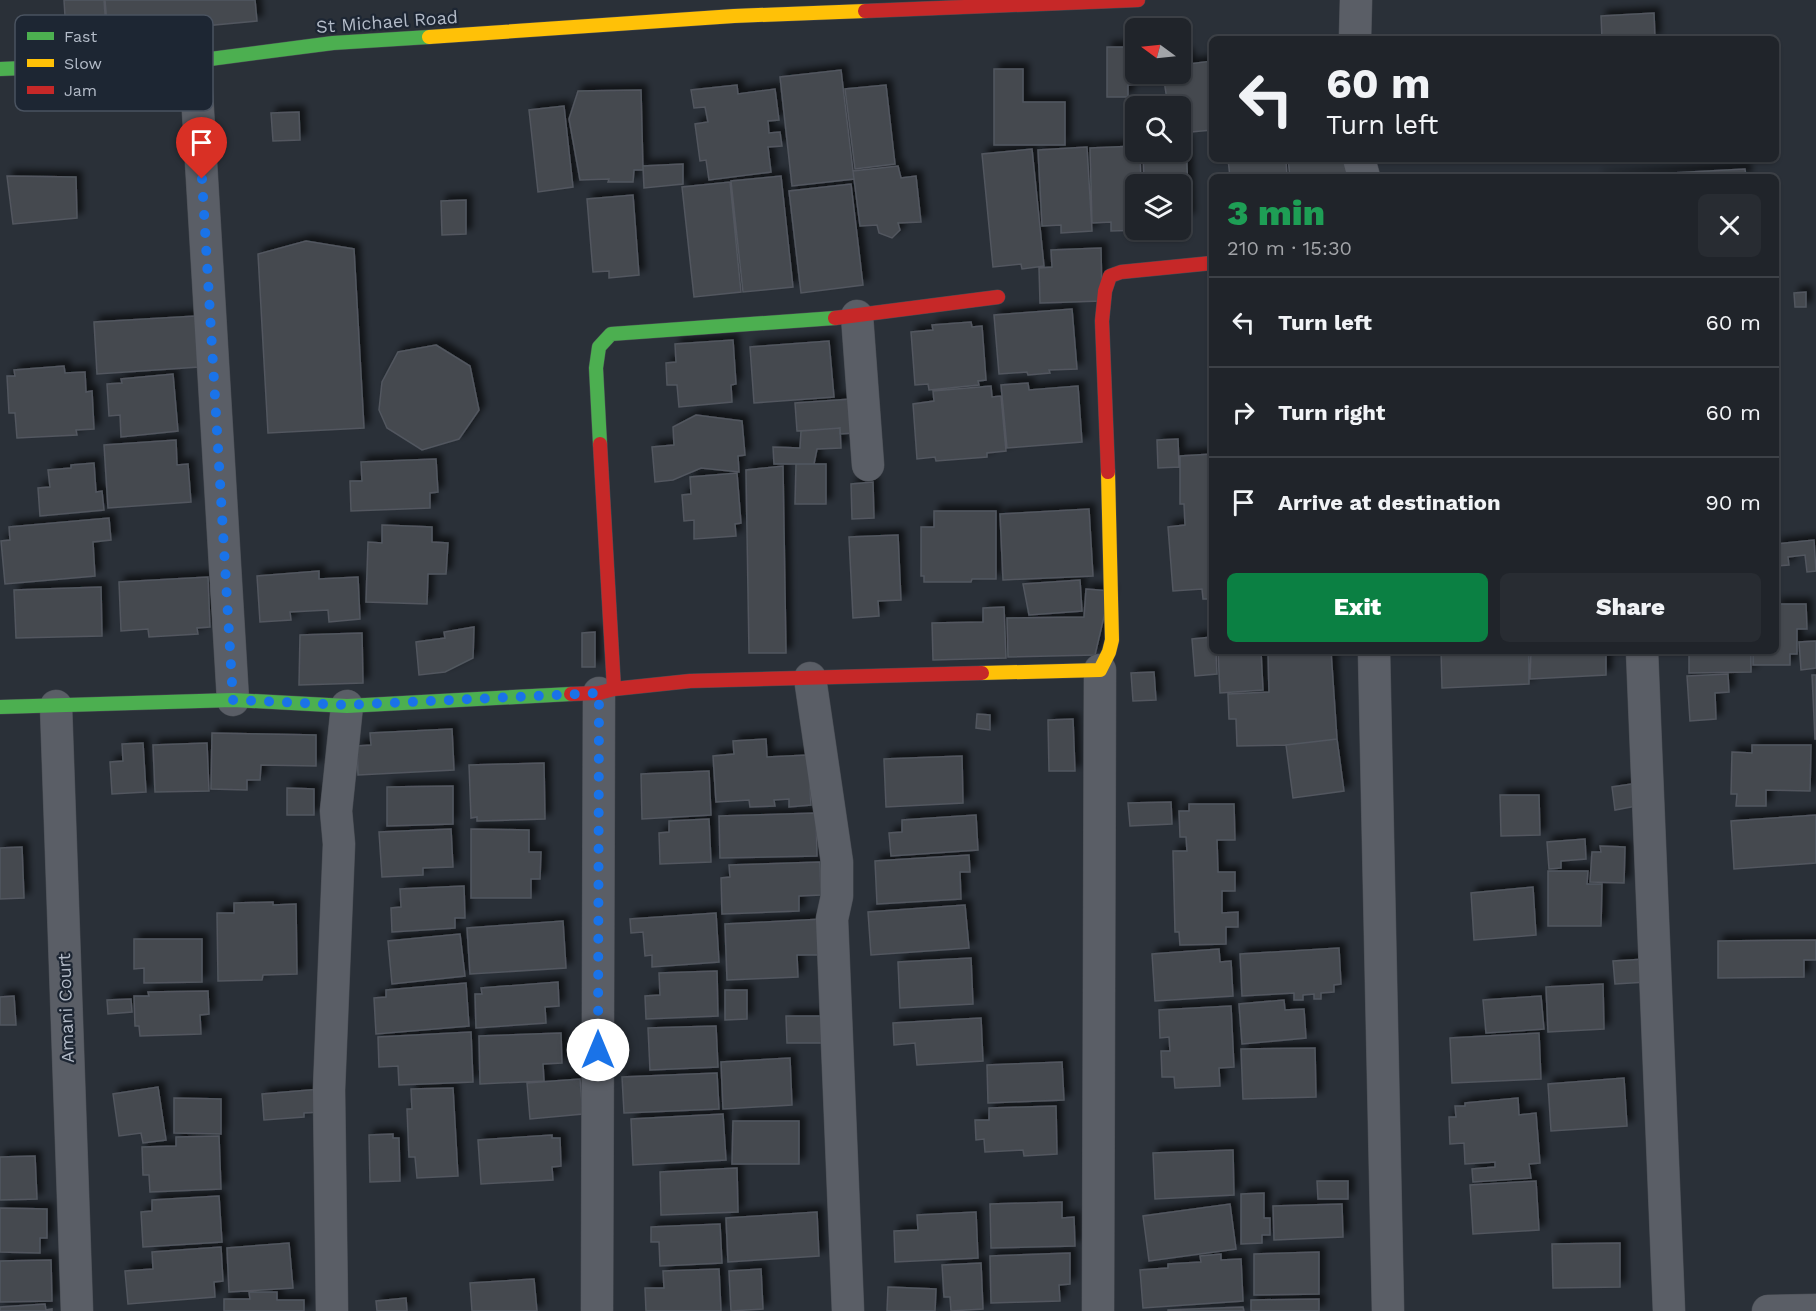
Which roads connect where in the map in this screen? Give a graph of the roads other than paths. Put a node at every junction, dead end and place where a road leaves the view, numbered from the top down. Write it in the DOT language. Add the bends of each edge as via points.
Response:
graph roads {
  1 [pos="1138,0"];
  2 [pos="1356,0"];
  3 [pos="1355,36"];
  4 [pos="213,58"];
  5 [pos="15,68"];
  6 [pos="0,69"];
  7 [pos="198,111"];
  8 [pos="1209,263"];
  9 [pos="998,297"];
  10 [pos="856,316"];
  11 [pos="868,465"];
  12 [pos="1374,654"];
  13 [pos="1642,654"];
  14 [pos="1100,670"];
  15 [pos="810,678"];
  16 [pos="607,691"];
  17 [pos="233,700"];
  18 [pos="347,705"];
  19 [pos="56,706"];
  20 [pos="0,707"];
  21 [pos="1816,1310"];
  22 [pos="77,1311"];
  23 [pos="332,1311"];
  24 [pos="597,1311"];
  25 [pos="848,1311"];
  26 [pos="1098,1311"];
  27 [pos="1388,1311"];
  28 [pos="1669,1311"];
  29 [pos="1768,1311"];
  1 -- 4 [label="street, St Michael Road" via="710,18 333,43"];
  2 -- 3 [label="street"];
  5 -- 6 [label="street, St Michael Road"];
  7 -- 17 [label="street"];
  8 -- 14 [label="street" via="1121,272 1110,276 1103,295 1101,339 1112,640"];
  9 -- 10 [label="street"];
  10 -- 11 [label="street"];
  10 -- 16 [label="street" via="611,334 599,347 596,368"];
  12 -- 27 [label="street"];
  13 -- 28 [label="street"];
  14 -- 15 [label="street"];
  14 -- 26 [label="street"];
  15 -- 16 [label="street" via="690,681"];
  15 -- 25 [label="street" via="837,862 832,919"];
  16 -- 18 [label="street"];
  16 -- 24 [label="street"];
  17 -- 18 [label="street"];
  17 -- 19 [label="street"];
  18 -- 23 [label="street" via="336,811 339,844 329,1090"];
  19 -- 20 [label="street"];
  19 -- 22 [label="street, Amani Court"];
  21 -- 29 [label="street"];
}
